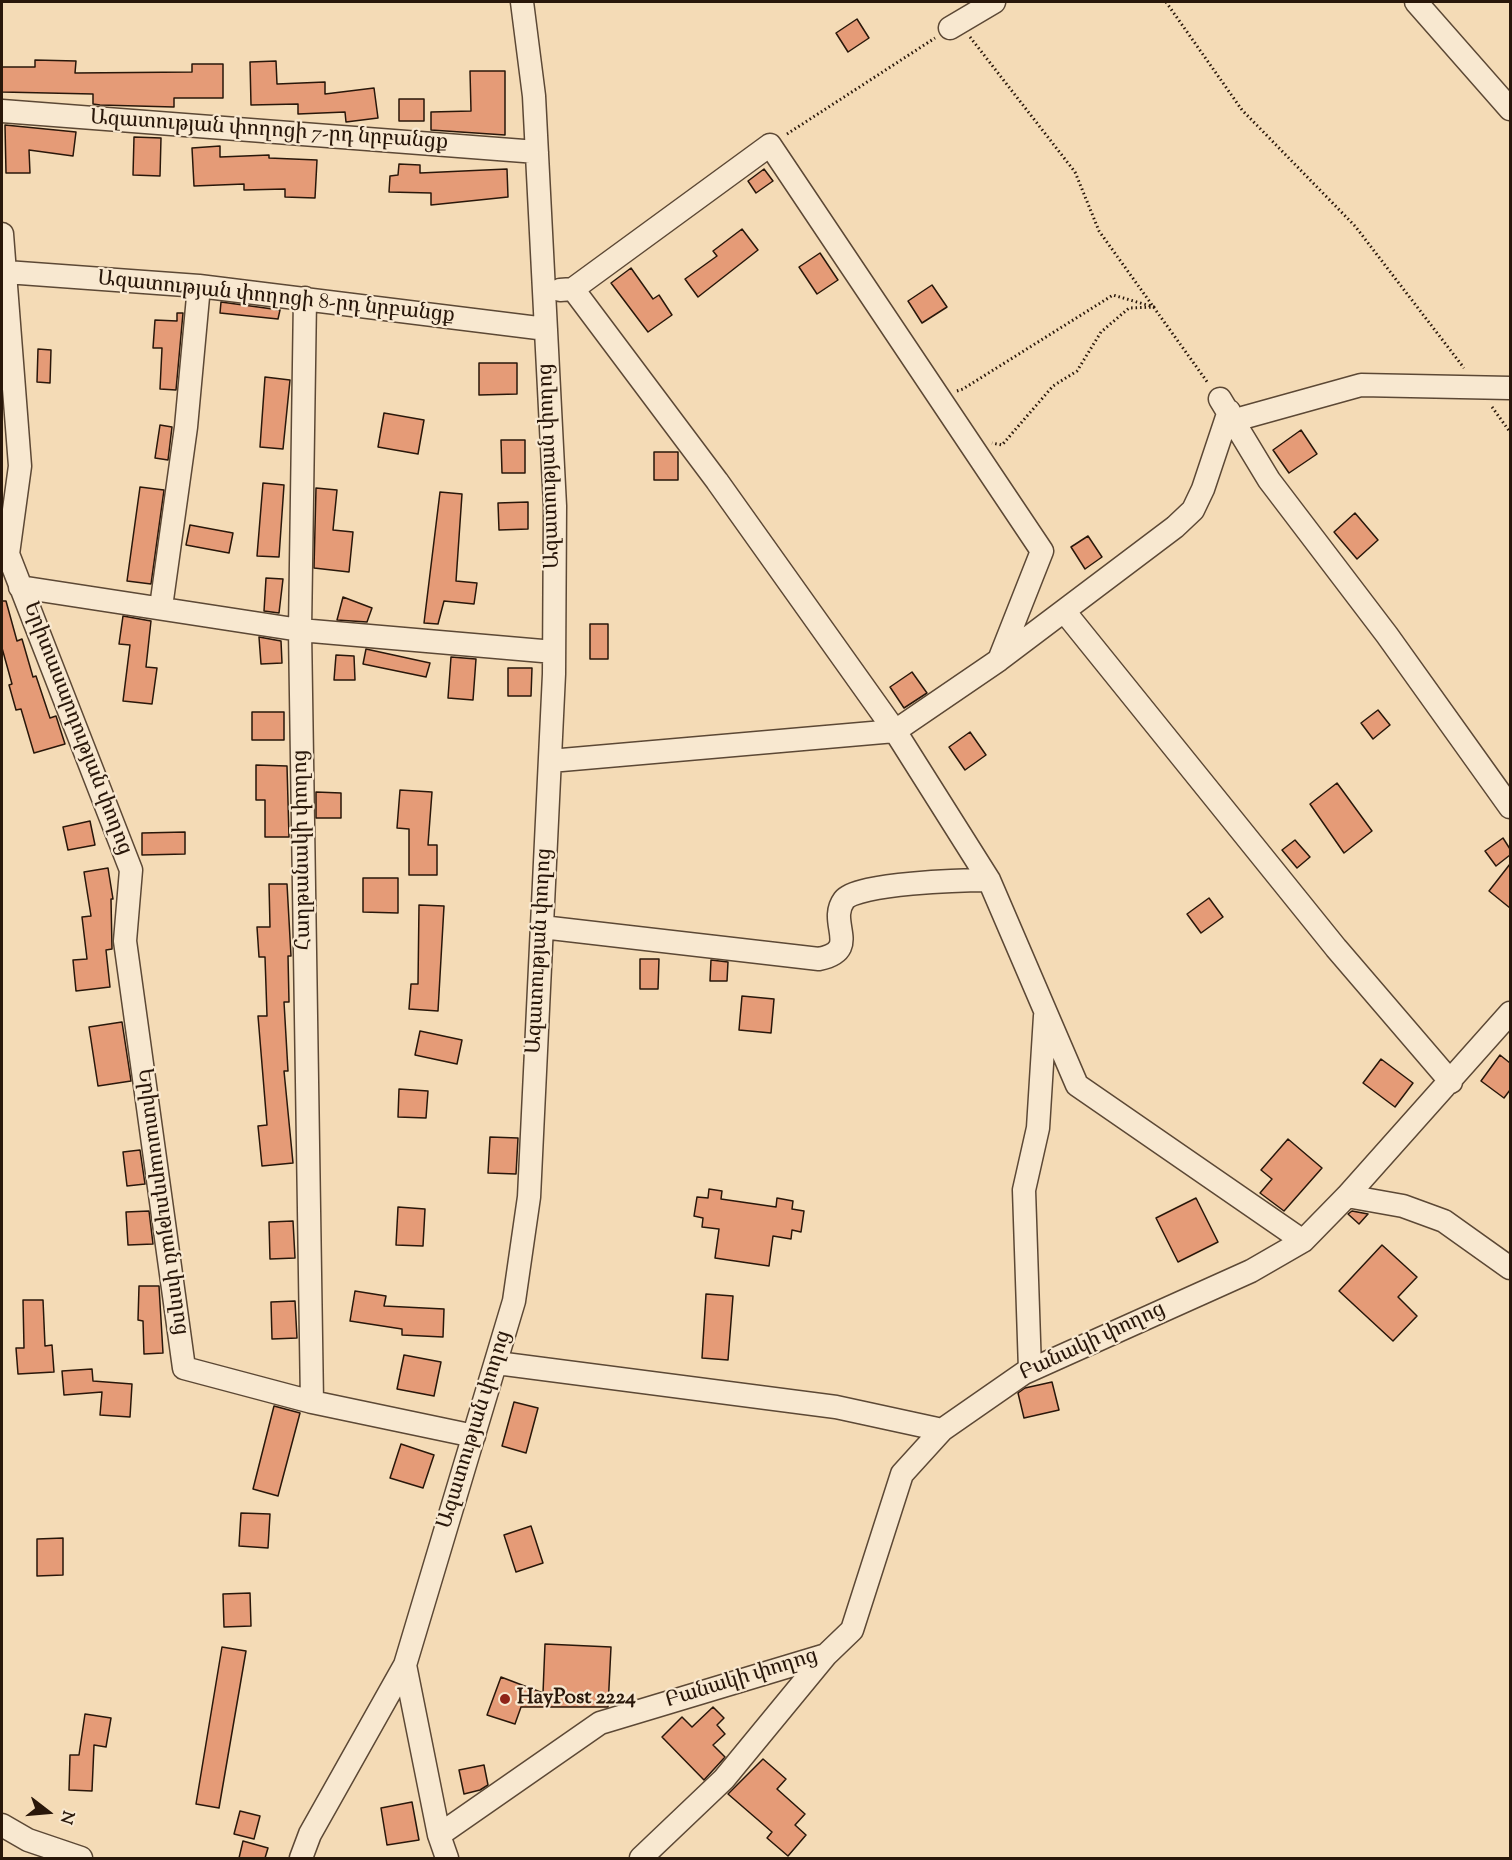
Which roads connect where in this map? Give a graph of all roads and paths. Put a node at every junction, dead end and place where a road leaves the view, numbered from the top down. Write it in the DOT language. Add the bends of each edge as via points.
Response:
graph roads {
  1 [pos="522,2"];
  2 [pos="994,2"];
  3 [pos="1166,2"];
  4 [pos="1416,2"];
  5 [pos="950,28"];
  6 [pos="1510,108"];
  7 [pos="2,111"];
  8 [pos="770,145"];
  9 [pos="537,152"];
  10 [pos="2,234"];
  11 [pos="6,272"];
  12 [pos="199,286"];
  13 [pos="573,289"];
  14 [pos="544,291"];
  15 [pos="305,298"];
  16 [pos="1154,307"];
  17 [pos="546,330"];
  18 [pos="1479,387"];
  19 [pos="1510,388"];
  20 [pos="938,394"];
  21 [pos="1228,410"];
  22 [pos="1510,432"];
  23 [pos="966,438"];
  24 [pos="20,587"];
  25 [pos="161,607"];
  26 [pos="1064,611"];
  27 [pos="300,630"];
  28 [pos="554,652"];
  29 [pos="999,660"];
  30 [pos="895,731"];
  31 [pos="550,761"];
  32 [pos="1510,807"];
  33 [pos="989,880"];
  34 [pos="542,927"];
  35 [pos="1046,1012"];
  36 [pos="1510,1013"];
  37 [pos="1451,1082"];
  38 [pos="1347,1196"];
  39 [pos="1303,1241"];
  40 [pos="1510,1268"];
  41 [pos="497,1364"];
  42 [pos="1030,1370"];
  43 [pos="312,1402"];
  44 [pos="942,1430"];
  45 [pos="474,1436"];
  46 [pos="826,1655"];
  47 [pos="405,1665"];
  48 [pos="2,1825"];
  49 [pos="440,1835"];
  50 [pos="81,1858"];
  51 [pos="301,1858"];
  52 [pos="447,1858"];
  53 [pos="641,1858"];
  1 -- 9 [label="street, Ազատության փողոց"];
  2 -- 5 [label="street"];
  3 -- 18 [label="path" via="1242,110 1355,226"];
  4 -- 6 [label="street"];
  5 -- 8 [label="path"];
  5 -- 16 [label="path" via="970,37 1075,171 1099,231"];
  7 -- 9 [label="street, Ազատության փողոցի 7-րդ նրբանցք"];
  8 -- 13 [label="street"];
  8 -- 20 [label="street"];
  9 -- 14 [label="street, Ազատության փողոց"];
  10 -- 11 [label="street, Երիտասարդության փողոց"];
  11 -- 12 [label="street, Ազատության փողոցի 8-րդ նրբանցք"];
  11 -- 24 [label="street, Երիտասարդության փողոց" via="20,465 8,554"];
  12 -- 15 [label="street, Ազատության փողոցի 8-րդ նրբանցք"];
  12 -- 25 [label="street" via="186,427"];
  13 -- 14 [label="street"];
  13 -- 30 [label="street" via="717,481"];
  14 -- 17 [label="street, Ազատության փողոց"];
  15 -- 17 [label="street, Ազատության փողոցի 8-րդ նրբանցք"];
  15 -- 27 [label="street, Հաղթանակի փողոց"];
  16 -- 20 [label="path" via="1113,295 963,389"];
  16 -- 21 [label="path"];
  16 -- 23 [label="path" via="1129,308 1101,332 1077,370 1053,386 1002,445"];
  17 -- 28 [label="street, Ազատության փողոց" via="555,506"];
  18 -- 19 [label="street"];
  18 -- 21 [label="street" via="1361,385"];
  18 -- 22 [label="path"];
  20 -- 23 [label="street"];
  21 -- 26 [label="street" via="1193,510"];
  21 -- 32 [label="street" via="1269,480 1387,635"];
  23 -- 29 [label="street" via="1042,551"];
  24 -- 25 [label="street"];
  24 -- 43 [label="street, Երիտասարդության փողոց" via="130,870 125,941 184,1368"];
  25 -- 27 [label="street"];
  26 -- 29 [label="street"];
  26 -- 37 [label="street" via="1336,948"];
  27 -- 28 [label="street"];
  27 -- 43 [label="street, Հաղթանակի փողոց"];
  28 -- 31 [label="street, Ազատության փողոց"];
  29 -- 30 [label="street"];
  30 -- 31 [label="street"];
  30 -- 33 [label="street"];
  31 -- 34 [label="street, Ազատության փողոց"];
  33 -- 34 [label="street" via="909,884 854,893 844,899 840,908 839,951 819,959"];
  33 -- 35 [label="street"];
  34 -- 41 [label="street, Ազատության փողոց" via="529,1197 514,1301"];
  35 -- 39 [label="street" via="1077,1085"];
  35 -- 42 [label="street" via="1038,1128 1024,1190"];
  36 -- 37 [label="street, Բանակի փողոց"];
  37 -- 38 [label="street, Բանակի փողոց"];
  38 -- 39 [label="street, Բանակի փողոց"];
  38 -- 40 [label="street" via="1403,1206 1444,1221"];
  39 -- 42 [label="street, Բանակի փողոց" via="1251,1271"];
  41 -- 44 [label="street" via="836,1407"];
  41 -- 45 [label="street, Ազատության փողոց"];
  42 -- 44 [label="street, Բանակի փողոց"];
  43 -- 45 [label="street"];
  44 -- 46 [label="street, Բանակի փողոց" via="902,1474 852,1630"];
  45 -- 47 [label="street, Ազատության փողոց"];
  46 -- 49 [label="street, Բանակի փողոց" via="600,1723"];
  46 -- 53 [label="street" via="723,1779"];
  47 -- 49 [label="street"];
  47 -- 51 [label="street, Ազատության փողոց" via="310,1834"];
  48 -- 50 [label="street" via="28,1840"];
  49 -- 52 [label="street"];
}
